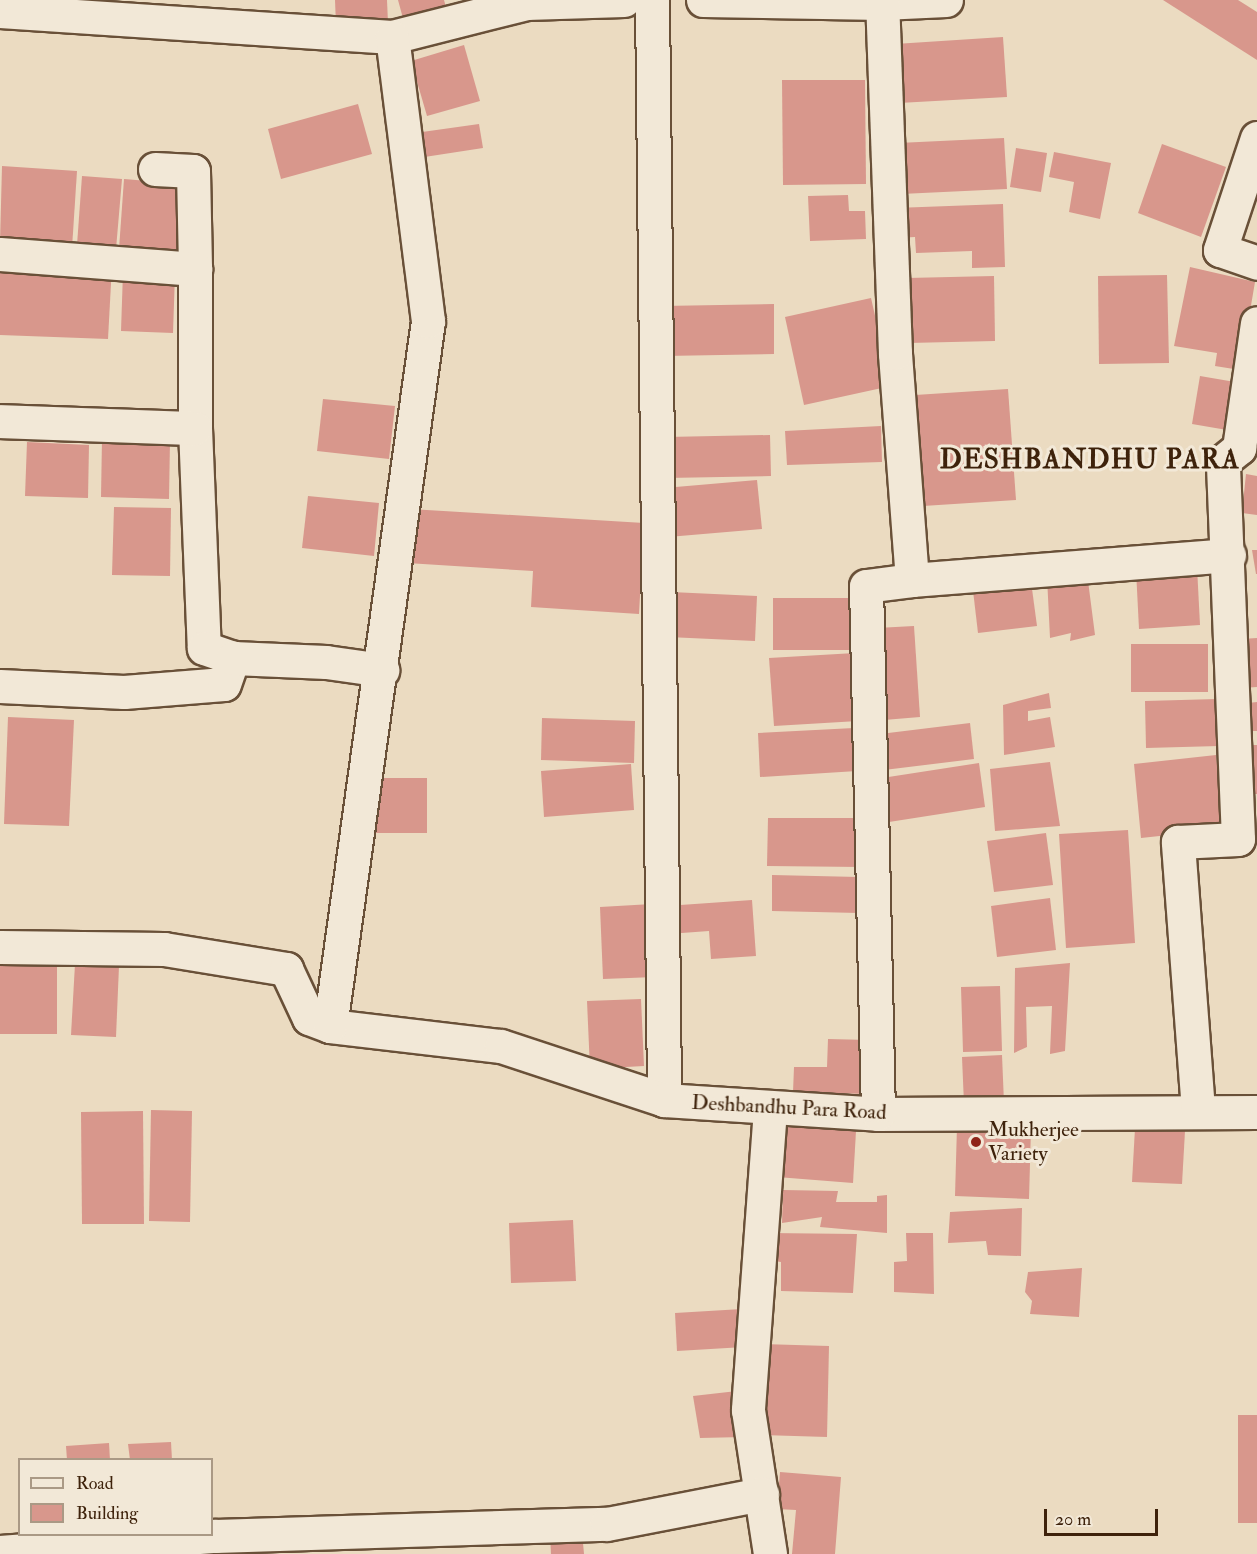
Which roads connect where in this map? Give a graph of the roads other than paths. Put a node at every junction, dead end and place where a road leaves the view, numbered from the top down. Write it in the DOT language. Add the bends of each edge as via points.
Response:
graph roads {
  1 [pos="624,0"];
  2 [pos="652,0"];
  3 [pos="703,0"];
  4 [pos="946,0"];
  5 [pos="882,3"];
  6 [pos="0,11"];
  7 [pos="392,37"];
  8 [pos="1257,138"];
  9 [pos="155,169"];
  10 [pos="0,254"];
  11 [pos="1257,263"];
  12 [pos="195,269"];
  13 [pos="1257,323"];
  14 [pos="0,421"];
  15 [pos="195,428"];
  16 [pos="1229,555"];
  17 [pos="912,580"];
  18 [pos="233,658"];
  19 [pos="382,670"];
  20 [pos="0,686"];
  21 [pos="0,947"];
  22 [pos="330,1026"];
  23 [pos="664,1100"];
  24 [pos="770,1109"];
  25 [pos="1198,1110"];
  26 [pos="1257,1112"];
  27 [pos="878,1114"];
  28 [pos="762,1494"];
  29 [pos="0,1552"];
  30 [pos="770,1554"];
  1 -- 7 [label="street" via="526,3"];
  2 -- 23 [label="street"];
  3 -- 5 [label="street"];
  4 -- 5 [label="street"];
  5 -- 17 [label="street" via="895,353"];
  6 -- 7 [label="street"];
  7 -- 19 [label="street" via="428,321"];
  8 -- 11 [label="street" via="1220,250"];
  9 -- 12 [label="street" via="193,171"];
  10 -- 12 [label="street"];
  12 -- 15 [label="street"];
  13 -- 16 [label="street" via="1239,448 1223,461"];
  14 -- 15 [label="street"];
  15 -- 18 [label="street" via="204,648"];
  16 -- 17 [label="street"];
  16 -- 25 [label="street" via="1238,839 1178,842"];
  17 -- 27 [label="street" via="866,586"];
  18 -- 19 [label="street" via="326,662"];
  18 -- 20 [label="street" via="225,684 124,693"];
  19 -- 22 [label="street"];
  21 -- 22 [label="street" via="164,949 286,969 309,1018"];
  22 -- 23 [label="street, Deshbandhu Para Road" via="501,1046"];
  23 -- 24 [label="street, Deshbandhu Para Road"];
  24 -- 27 [label="street, Deshbandhu Para Road"];
  24 -- 28 [label="street" via="748,1410"];
  25 -- 26 [label="street, Deshbandhu Para Road"];
  25 -- 27 [label="street, Deshbandhu Para Road"];
  28 -- 29 [label="street" via="607,1524 215,1536"];
  28 -- 30 [label="street"];
}
